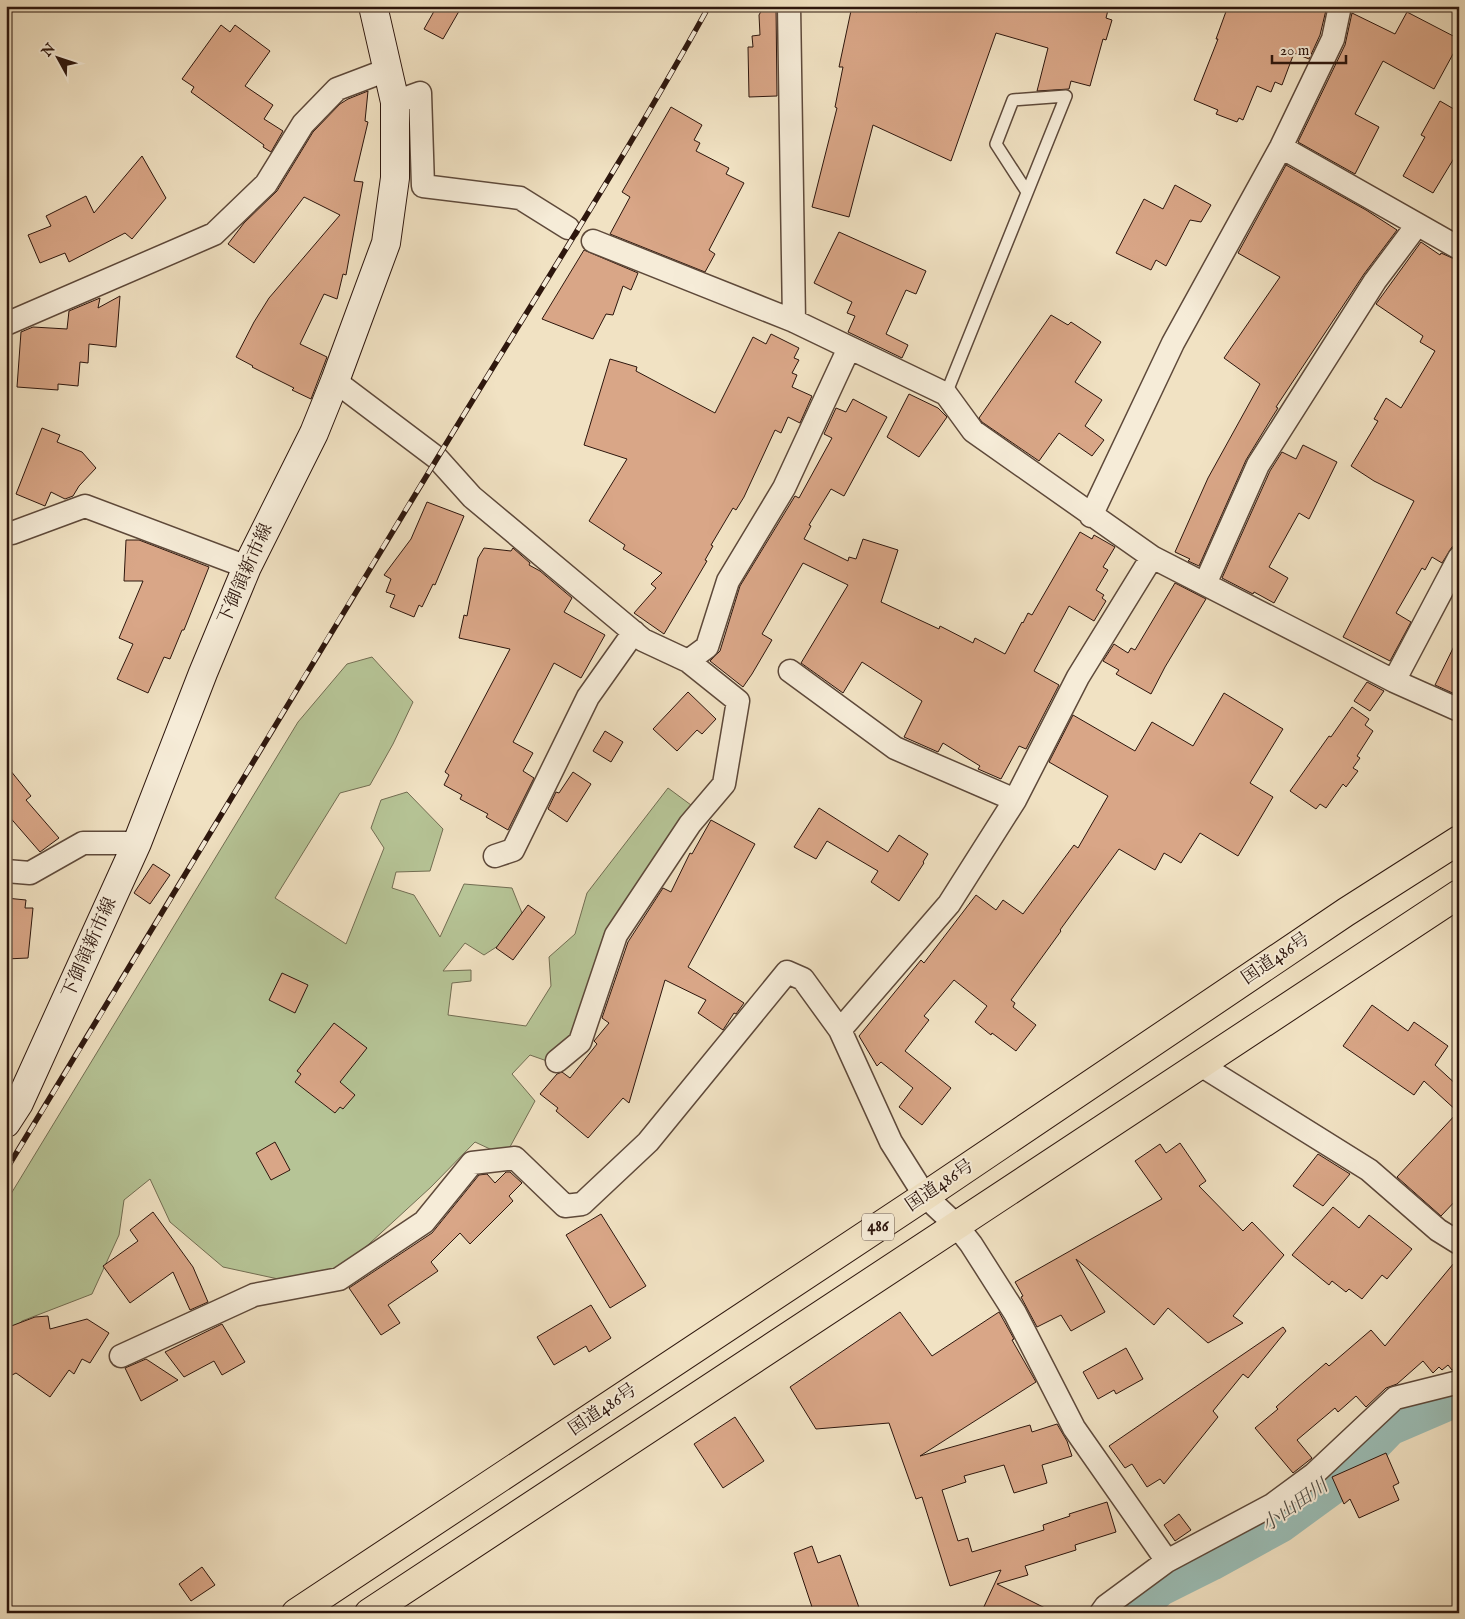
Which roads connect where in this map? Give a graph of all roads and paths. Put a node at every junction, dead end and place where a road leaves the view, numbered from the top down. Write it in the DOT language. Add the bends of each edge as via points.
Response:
graph roads {
  1 [pos="373,6"];
  2 [pos="789,6"];
  3 [pos="1340,6"];
  4 [pos="387,70"];
  5 [pos="394,102"];
  6 [pos="1281,147"];
  7 [pos="1027,192"];
  8 [pos="1417,225"];
  9 [pos="568,228"];
  10 [pos="593,241"];
  11 [pos="1459,248"];
  12 [pos="794,322"];
  13 [pos="6,324"];
  14 [pos="849,348"];
  15 [pos="335,381"];
  16 [pos="946,394"];
  17 [pos="1091,516"];
  18 [pos="6,532"];
  19 [pos="1152,558"];
  20 [pos="1459,558"];
  21 [pos="247,567"];
  22 [pos="1205,584"];
  23 [pos="634,632"];
  24 [pos="688,661"];
  25 [pos="790,671"];
  26 [pos="1394,681"];
  27 [pos="1459,710"];
  28 [pos="1015,800"];
  29 [pos="1459,840"];
  30 [pos="137,843"];
  31 [pos="495,856"];
  32 [pos="6,871"];
  33 [pos="1459,894"];
  34 [pos="840,1030"];
  35 [pos="557,1062"];
  36 [pos="1199,1064"];
  37 [pos="6,1123"];
  38 [pos="925,1196"];
  39 [pos="956,1225"];
  40 [pos="1459,1243"];
  41 [pos="120,1356"];
  42 [pos="1459,1382"];
  43 [pos="1167,1561"];
  44 [pos="296,1613"];
  45 [pos="370,1613"];
  46 [pos="1100,1613"];
  1 -- 4 [label="main road, 下御領新市線"];
  2 -- 12 [label="street"];
  3 -- 6 [label="street" via="1333,39"];
  4 -- 5 [label="main road, 下御領新市線"];
  4 -- 13 [label="street" via="337,89 303,124 266,184 214,234"];
  5 -- 9 [label="street" via="420,93 423,186 520,198"];
  5 -- 15 [label="main road, 下御領新市線" via="395,178 386,243"];
  6 -- 8 [label="street"];
  6 -- 17 [label="street" via="1173,343"];
  7 -- 7 [label="lane" via="1044,148 1066,96 1013,100 996,144"];
  7 -- 16 [label="lane"];
  8 -- 11 [label="street"];
  8 -- 22 [label="street" via="1375,281 1258,464"];
  10 -- 12 [label="street"];
  12 -- 14 [label="street"];
  14 -- 16 [label="street"];
  14 -- 24 [label="street" via="784,488 728,581 707,647"];
  15 -- 21 [label="main road, 下御領新市線" via="314,433"];
  15 -- 23 [label="street" via="437,458 472,497"];
  16 -- 17 [label="street" via="973,431"];
  17 -- 19 [label="street"];
  18 -- 21 [label="street" via="12,533 85,506"];
  19 -- 22 [label="street"];
  19 -- 28 [label="street" via="1078,677"];
  20 -- 26 [label="street"];
  21 -- 30 [label="main road, 下御領新市線"];
  22 -- 26 [label="street"];
  23 -- 24 [label="street" via="643,640"];
  23 -- 31 [label="street" via="588,697 513,850"];
  24 -- 35 [label="street" via="738,701 724,784 690,824 616,935 580,1042"];
  25 -- 28 [label="street" via="895,748"];
  26 -- 27 [label="street"];
  28 -- 34 [label="street" via="948,904"];
  29 -- 38 [label="highway, 国道486号 / 486" via="1346,912"];
  30 -- 32 [label="street" via="83,843 30,873"];
  30 -- 37 [label="main road, 下御領新市線" via="19,1103"];
  33 -- 36 [label="highway, 486"];
  34 -- 38 [label="street" via="891,1142"];
  34 -- 41 [label="street" via="803,979 787,972 648,1142 582,1204 565,1206 515,1158 472,1163 424,1222 339,1279 254,1295"];
  36 -- 39 [label="highway, 486"];
  36 -- 40 [label="street" via="1369,1170 1438,1230"];
  38 -- 39 [label="street"];
  38 -- 44 [label="highway, 国道486号 / 486"];
  39 -- 43 [label="street" via="1015,1313 1074,1428"];
  39 -- 45 [label="highway, 486"];
  42 -- 43 [label="street" via="1395,1398 1314,1474 1272,1505"];
  43 -- 46 [label="street"];
}
